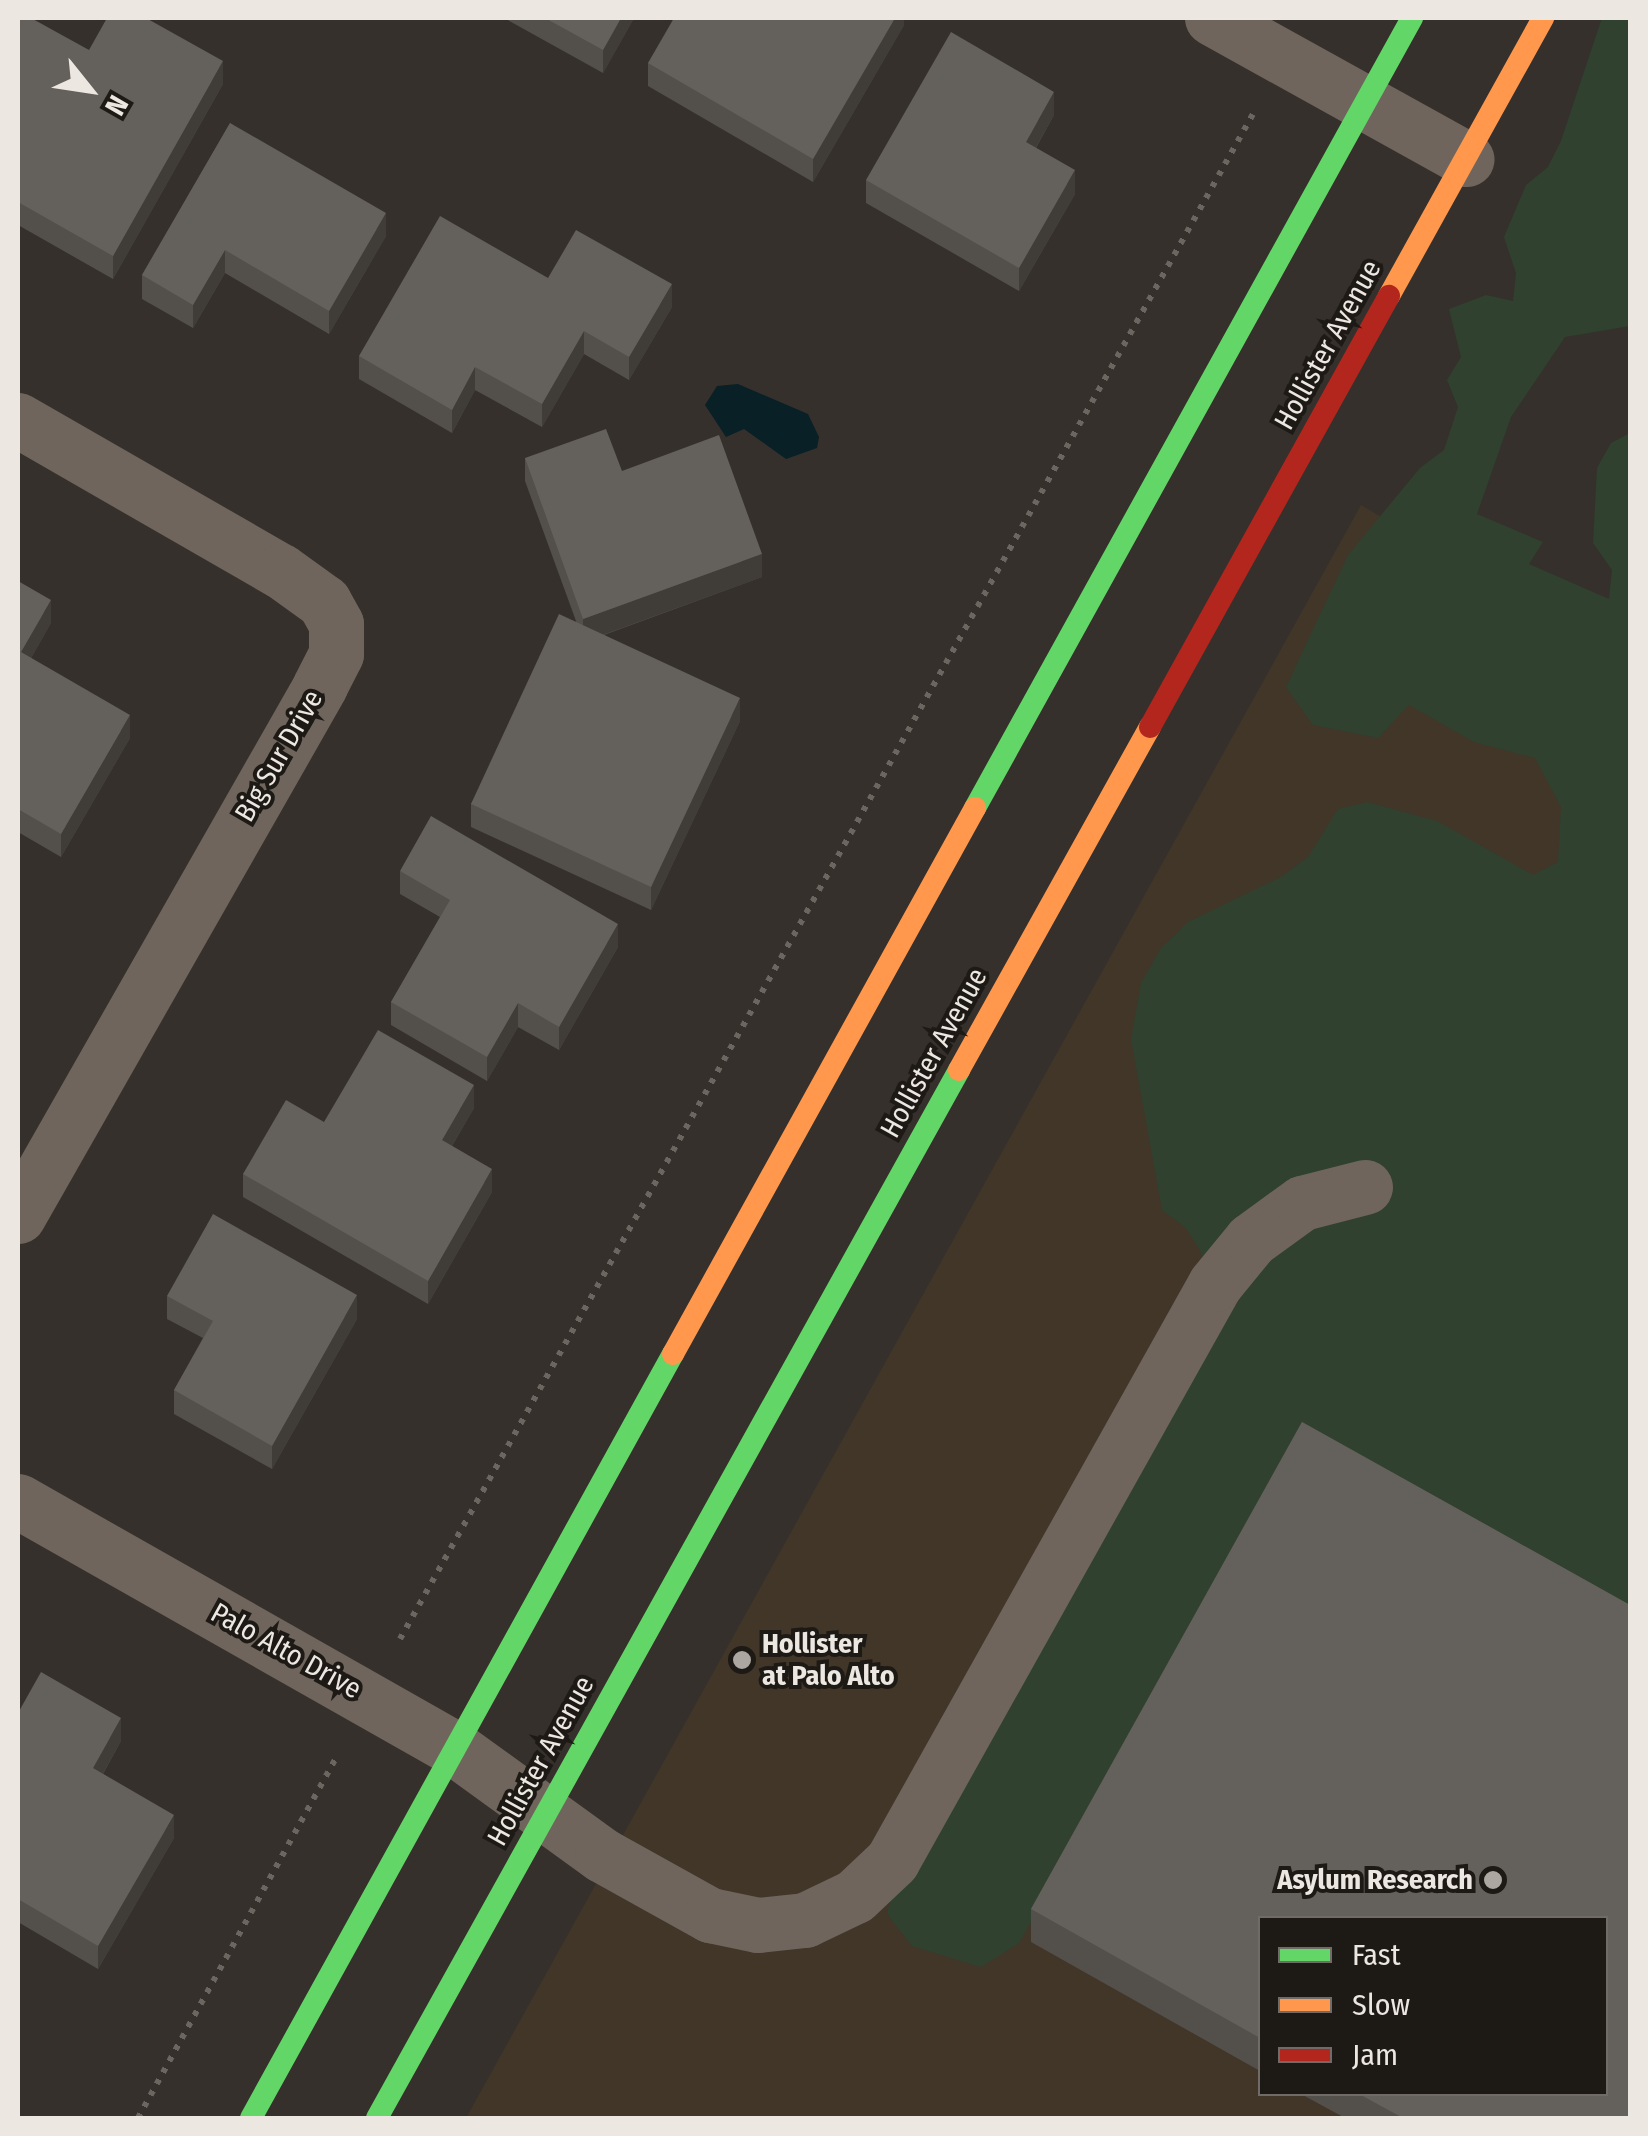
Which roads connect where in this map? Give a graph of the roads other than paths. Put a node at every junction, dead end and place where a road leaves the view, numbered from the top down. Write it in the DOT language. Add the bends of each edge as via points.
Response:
graph roads {
  1 [pos="1212,18"];
  2 [pos="1412,18"];
  3 [pos="1544,18"];
  4 [pos="1366,105"];
  5 [pos="1466,159"];
  6 [pos="18,420"];
  7 [pos="1365,1187"];
  8 [pos="18,1216"];
  9 [pos="18,1501"];
  10 [pos="457,1750"];
  11 [pos="546,1813"];
  12 [pos="251,2118"];
  13 [pos="377,2118"];
  1 -- 4 [label="street"];
  2 -- 4 [label="main road"];
  3 -- 5 [label="main road, Hollister Avenue"];
  4 -- 5 [label="street"];
  4 -- 10 [label="main road"];
  5 -- 11 [label="main road, Hollister Avenue"];
  6 -- 8 [label="street, Big Sur Drive" via="324,602 336,624 336,654"];
  7 -- 11 [label="street, Palo Alto Drive" via="1302,1204 1250,1240 1216,1284 892,1861 854,1896 805,1920 758,1925 710,1915 602,1855"];
  9 -- 10 [label="street, Palo Alto Drive"];
  10 -- 11 [label="street, Palo Alto Drive"];
  10 -- 12 [label="main road"];
  11 -- 13 [label="main road, Hollister Avenue"];
}
